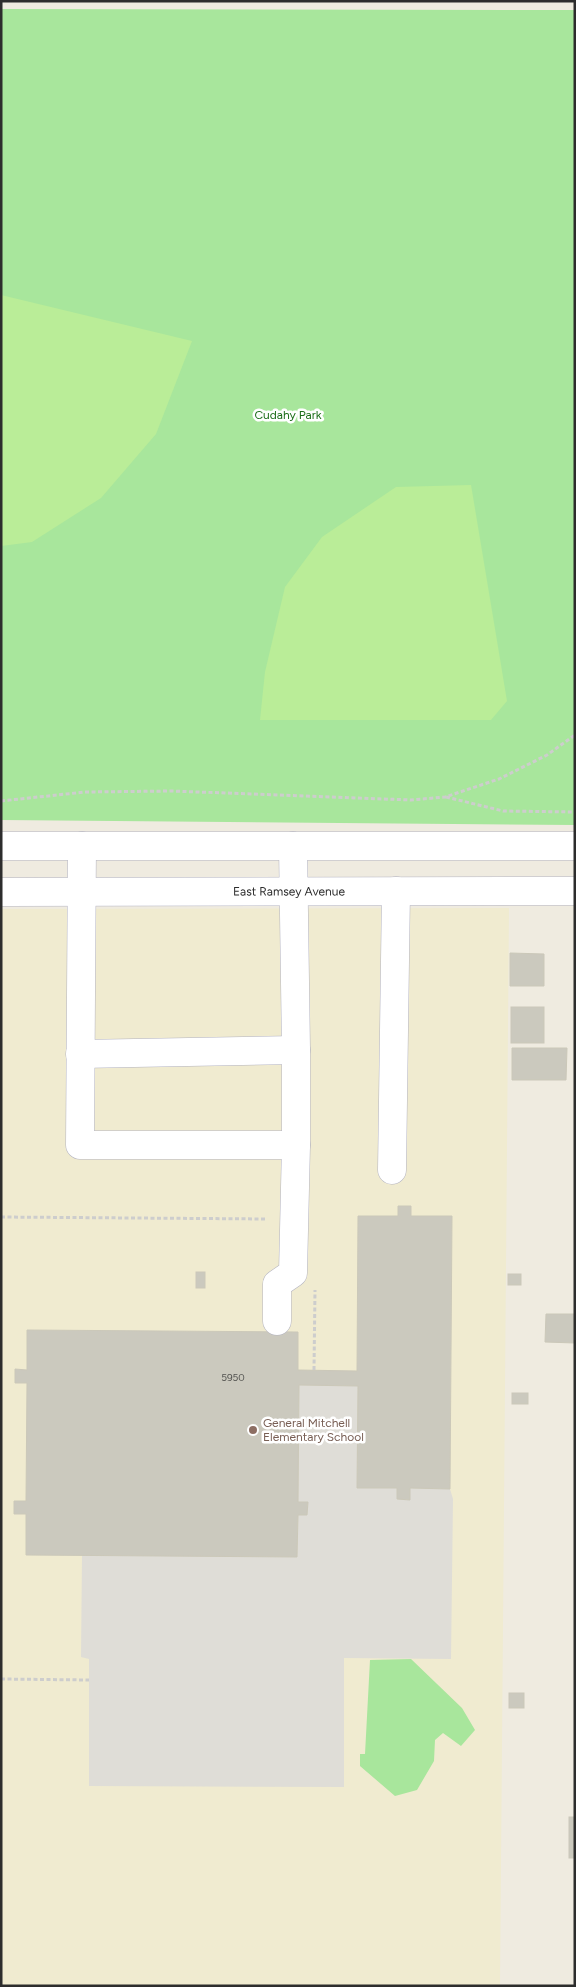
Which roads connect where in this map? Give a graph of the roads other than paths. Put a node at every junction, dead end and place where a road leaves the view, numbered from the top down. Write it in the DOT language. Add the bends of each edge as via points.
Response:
graph roads {
  1 [pos="1,846"];
  2 [pos="82,846"];
  3 [pos="293,846"];
  4 [pos="575,846"];
  5 [pos="293,891"];
  6 [pos="396,891"];
  7 [pos="575,891"];
  8 [pos="1,892"];
  9 [pos="81,892"];
  10 [pos="296,1050"];
  11 [pos="80,1054"];
  12 [pos="296,1145"];
  13 [pos="392,1170"];
  14 [pos="277,1321"];
  1 -- 2 [label="street"];
  2 -- 3 [label="street"];
  2 -- 9 [label="street"];
  3 -- 4 [label="street"];
  3 -- 5 [label="street"];
  5 -- 6 [label="street, East Ramsey Avenue"];
  5 -- 9 [label="street, East Ramsey Avenue"];
  5 -- 10 [label="street"];
  6 -- 7 [label="street, East Ramsey Avenue"];
  6 -- 13 [label="street"];
  8 -- 9 [label="street, East Ramsey Avenue"];
  9 -- 11 [label="street"];
  10 -- 11 [label="street"];
  10 -- 12 [label="street"];
  11 -- 12 [label="street" via="80,1145"];
  12 -- 14 [label="street" via="293,1273 277,1284"];
}
